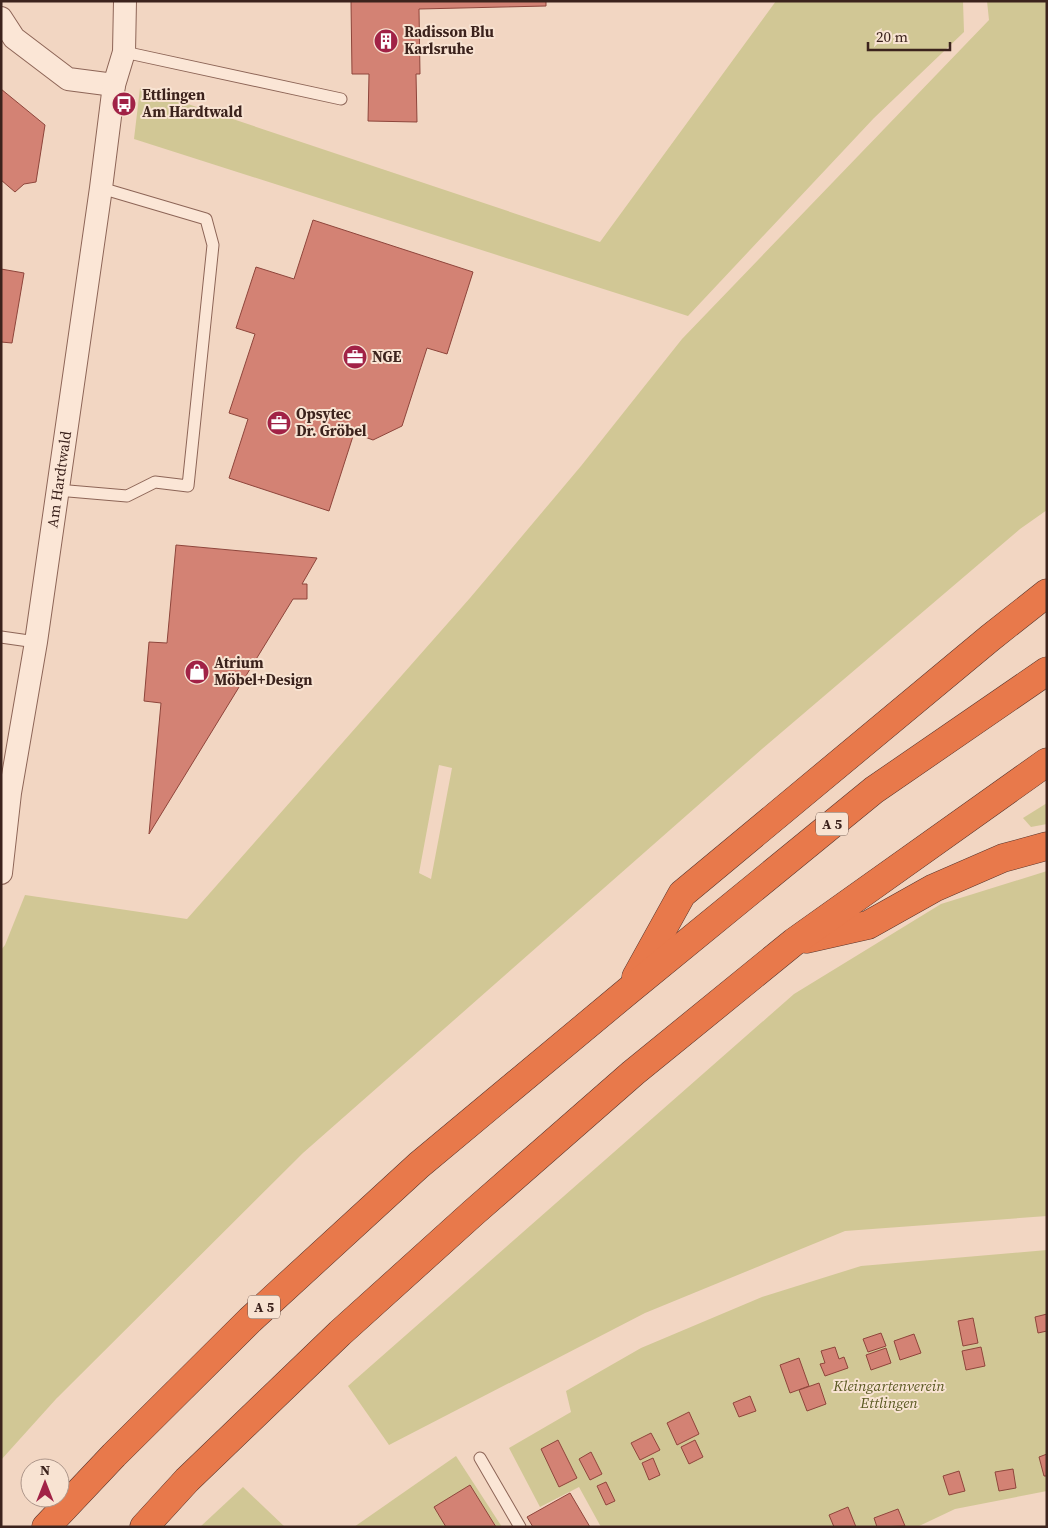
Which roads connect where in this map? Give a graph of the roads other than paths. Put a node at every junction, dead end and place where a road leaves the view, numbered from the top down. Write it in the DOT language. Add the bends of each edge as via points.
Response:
graph roads {
  1 [pos="126,1"];
  2 [pos="1,18"];
  3 [pos="124,52"];
  4 [pos="114,85"];
  5 [pos="341,99"];
  6 [pos="101,188"];
  7 [pos="57,490"];
  8 [pos="1047,593"];
  9 [pos="1,637"];
  10 [pos="36,642"];
  11 [pos="1047,670"];
  12 [pos="1047,762"];
  13 [pos="1047,846"];
  14 [pos="1,873"];
  15 [pos="794,942"];
  16 [pos="628,991"];
  17 [pos="480,1458"];
  18 [pos="46,1527"];
  19 [pos="144,1527"];
  20 [pos="520,1527"];
  1 -- 3 [label="street, Am Hardtwald"];
  2 -- 4 [label="street" via="14,38 68,79"];
  3 -- 4 [label="street, Am Hardtwald"];
  3 -- 5 [label="lane"];
  4 -- 6 [label="street, Am Hardtwald"];
  6 -- 7 [label="street, Am Hardtwald"];
  6 -- 7 [label="lane" via="206,219 213,245 188,486 155,482 127,496"];
  7 -- 10 [label="street, Am Hardtwald"];
  8 -- 16 [label="highway, A 5" via="682,894"];
  9 -- 10 [label="lane"];
  10 -- 14 [label="street, Am Hardtwald" via="10,793"];
  11 -- 16 [label="highway, A 5" via="874,790"];
  12 -- 15 [label="highway"];
  13 -- 15 [label="highway" via="1003,858 934,888 868,925"];
  15 -- 19 [label="highway" via="633,1073 436,1246 187,1480"];
  16 -- 18 [label="highway, A 5" via="382,1198 250,1320"];
  17 -- 20 [label="lane"];
}
